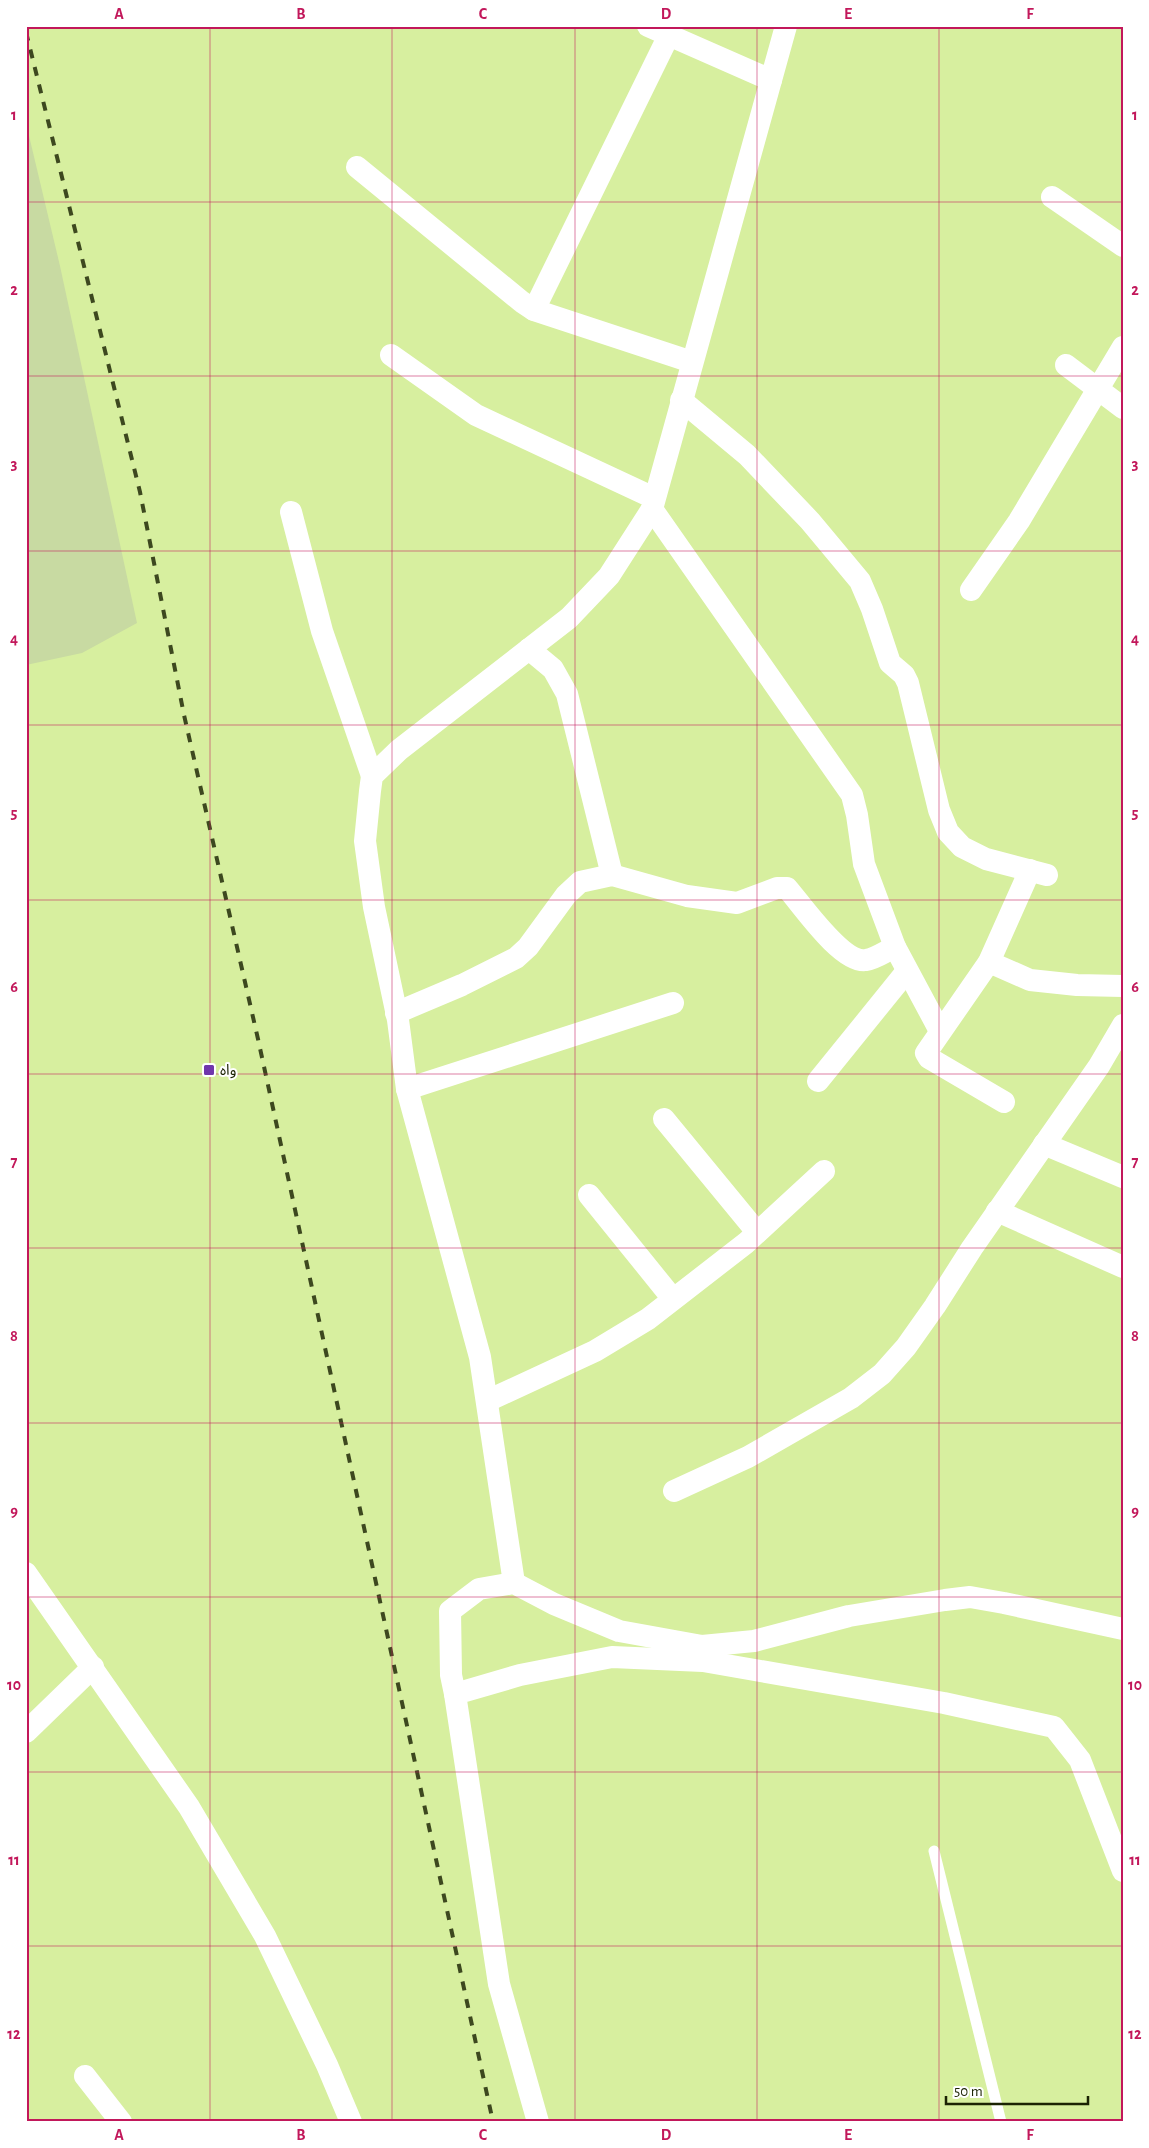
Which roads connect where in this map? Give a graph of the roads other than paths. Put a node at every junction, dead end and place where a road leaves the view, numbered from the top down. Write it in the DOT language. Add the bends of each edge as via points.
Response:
graph roads {
  1 [pos="786,26"];
  2 [pos="658,31"];
  3 [pos="771,80"];
  4 [pos="357,167"];
  5 [pos="1052,197"];
  6 [pos="1123,246"];
  7 [pos="534,310"];
  8 [pos="1123,346"];
  9 [pos="391,355"];
  10 [pos="692,362"];
  11 [pos="1066,365"];
  12 [pos="1099,388"];
  13 [pos="682,400"];
  14 [pos="1123,408"];
  15 [pos="653,504"];
  16 [pos="291,512"];
  17 [pos="971,590"];
  18 [pos="529,649"];
  19 [pos="372,776"];
  20 [pos="612,875"];
  21 [pos="895,947"];
  22 [pos="989,962"];
  23 [pos="908,971"];
  24 [pos="1123,986"];
  25 [pos="673,1003"];
  26 [pos="396,1013"];
  27 [pos="1123,1025"];
  28 [pos="940,1031"];
  29 [pos="818,1081"];
  30 [pos="407,1088"];
  31 [pos="1004,1102"];
  32 [pos="664,1119"];
  33 [pos="1044,1144"];
  34 [pos="824,1171"];
  35 [pos="1123,1177"];
  36 [pos="589,1195"];
  37 [pos="997,1211"];
  38 [pos="757,1232"];
  39 [pos="1123,1268"];
  40 [pos="673,1299"];
  41 [pos="487,1401"];
  42 [pos="674,1491"];
  43 [pos="26,1573"];
  44 [pos="514,1583"];
  45 [pos="1123,1630"];
  46 [pos="93,1667"];
  47 [pos="455,1694"];
  48 [pos="26,1732"];
  49 [pos="934,1851"];
  50 [pos="1123,1871"];
  51 [pos="85,2076"];
  52 [pos="121,2122"];
  53 [pos="351,2122"];
  54 [pos="538,2122"];
  55 [pos="1001,2122"];
  1 -- 3 [label="street"];
  2 -- 3 [label="street"];
  2 -- 7 [label="street"];
  3 -- 10 [label="street"];
  4 -- 7 [label="street"];
  5 -- 6 [label="street"];
  7 -- 10 [label="street"];
  8 -- 12 [label="street"];
  9 -- 15 [label="street" via="476,415 572,458"];
  10 -- 13 [label="street"];
  11 -- 12 [label="street"];
  12 -- 14 [label="street"];
  12 -- 17 [label="street" via="1019,522"];
  13 -- 15 [label="street"];
  13 -- 22 [label="street" via="747,455 810,521 860,581 890,663 908,683 939,810 948,832 962,847 986,859 1039,873"];
  15 -- 18 [label="street" via="609,576 569,618"];
  15 -- 21 [label="street" via="852,795 864,864"];
  16 -- 19 [label="street" via="322,631"];
  18 -- 19 [label="street" via="399,750"];
  18 -- 20 [label="street" via="553,669 567,694"];
  19 -- 26 [label="street" via="365,841 374,907"];
  20 -- 21 [label="street" via="722,903 737,903 777,888 787,888 833,942 852,958 865,960"];
  20 -- 26 [label="street" via="580,882 566,894 528,947 516,958"];
  21 -- 23 [label="street"];
  22 -- 24 [label="street" via="1030,980"];
  22 -- 28 [label="street"];
  23 -- 28 [label="street"];
  23 -- 29 [label="street"];
  25 -- 30 [label="street"];
  26 -- 30 [label="street"];
  27 -- 33 [label="street" via="1099,1066"];
  28 -- 31 [label="street" via="926,1053 929,1058"];
  30 -- 41 [label="street" via="480,1357"];
  32 -- 38 [label="street"];
  33 -- 35 [label="street"];
  33 -- 37 [label="street"];
  34 -- 38 [label="street"];
  36 -- 40 [label="street"];
  37 -- 39 [label="street"];
  37 -- 42 [label="street" via="906,1347 882,1374 851,1398 748,1457"];
  38 -- 40 [label="street"];
  40 -- 41 [label="street" via="648,1319 595,1351"];
  41 -- 44 [label="street"];
  43 -- 46 [label="street"];
  44 -- 45 [label="street" via="619,1631 702,1646 754,1641 849,1616 970,1597"];
  44 -- 47 [label="street" via="479,1589 450,1611 451,1675"];
  46 -- 48 [label="street"];
  46 -- 53 [label="street" via="189,1807 265,1936 327,2064"];
  47 -- 50 [label="street" via="520,1675 612,1657 694,1660 944,1703 1054,1727 1080,1760"];
  47 -- 54 [label="street" via="499,1984"];
  49 -- 55 [label="lane"];
  51 -- 52 [label="street"];
}
